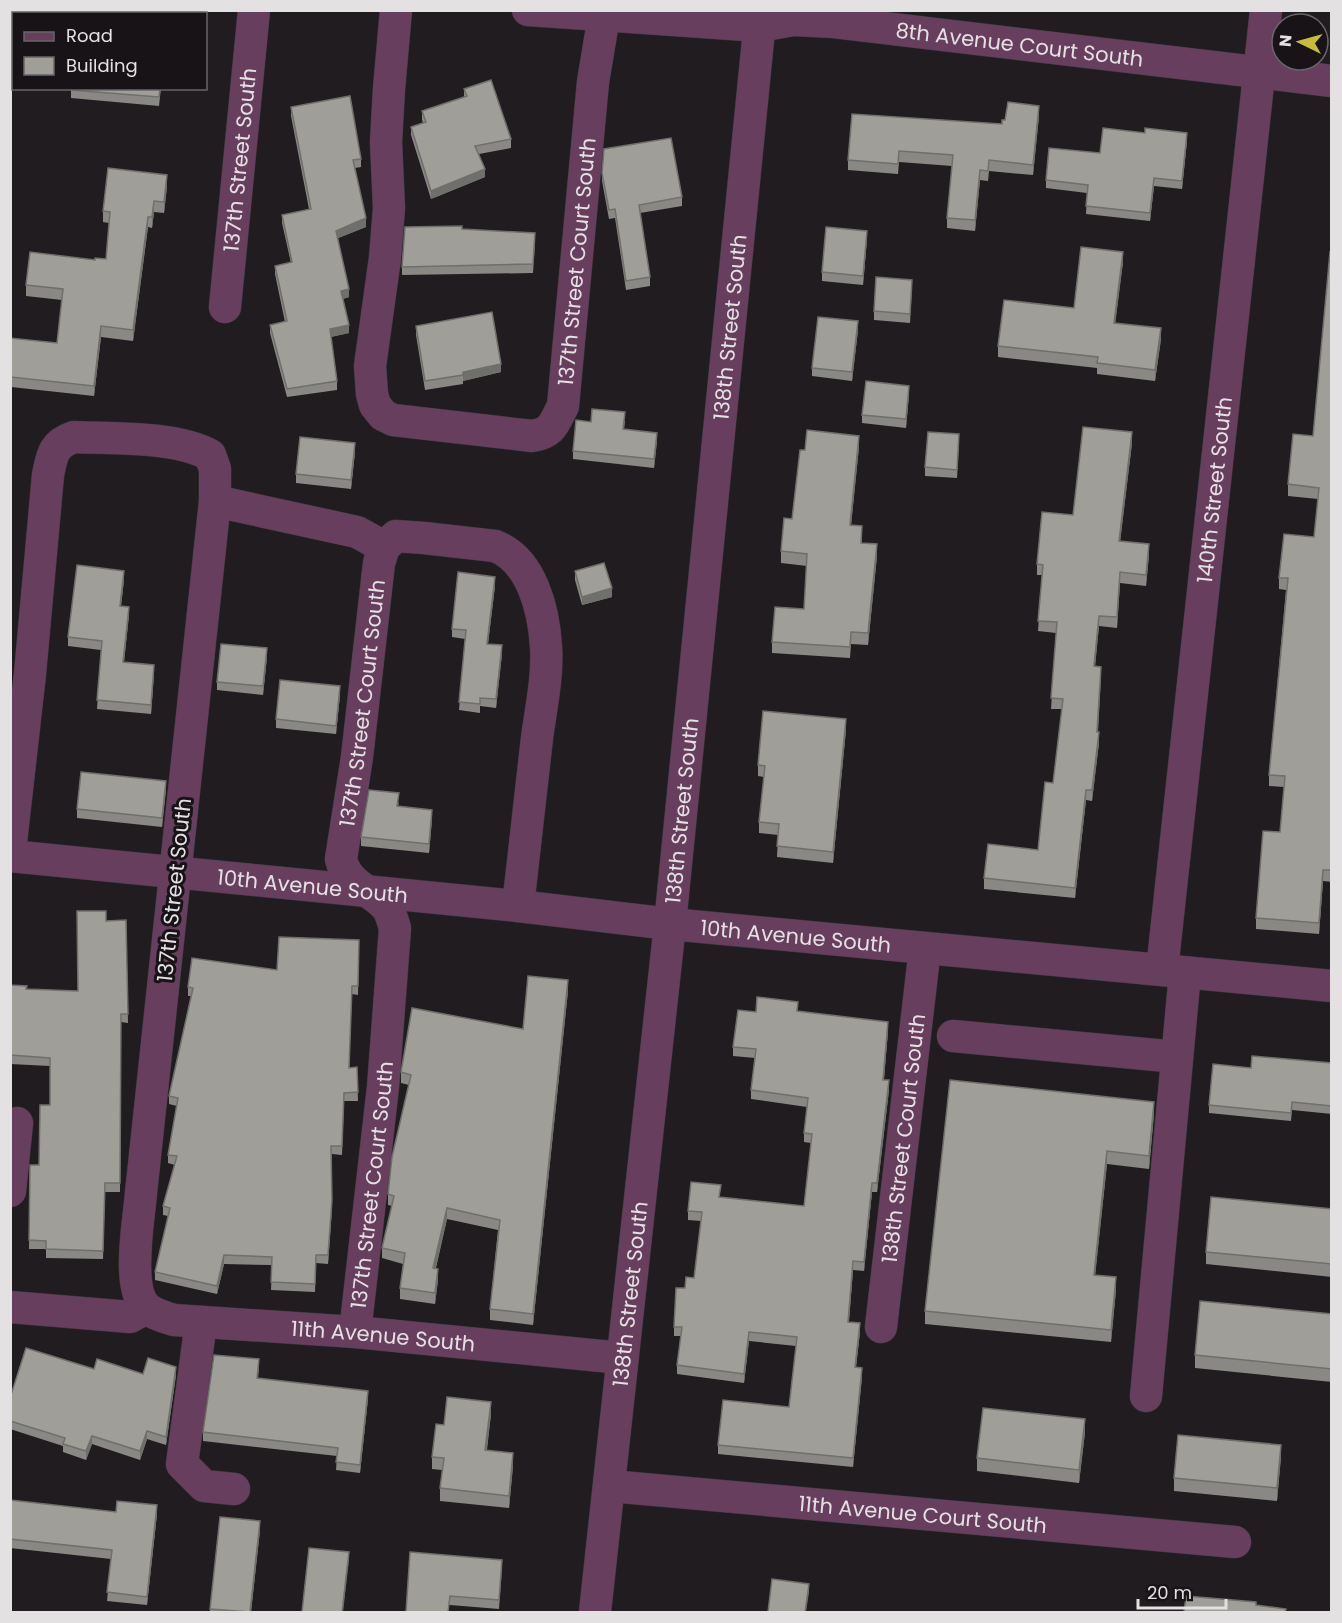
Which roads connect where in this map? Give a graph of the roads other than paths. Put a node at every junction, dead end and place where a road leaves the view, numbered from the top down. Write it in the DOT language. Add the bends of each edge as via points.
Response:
graph roads {
  1 [pos="254,10"];
  2 [pos="396,10"];
  3 [pos="528,10"];
  4 [pos="1266,10"];
  5 [pos="604,16"];
  6 [pos="760,18"];
  7 [pos="1260,73"];
  8 [pos="1332,81"];
  9 [pos="225,307"];
  10 [pos="215,501"];
  11 [pos="384,547"];
  12 [pos="10,854"];
  13 [pos="177,872"];
  14 [pos="366,891"];
  15 [pos="518,906"];
  16 [pos="670,924"];
  17 [pos="925,948"];
  18 [pos="1174,971"];
  19 [pos="1332,986"];
  20 [pos="954,1036"];
  21 [pos="1178,1057"];
  22 [pos="17,1123"];
  23 [pos="10,1191"];
  24 [pos="10,1307"];
  25 [pos="146,1308"];
  26 [pos="201,1322"];
  27 [pos="881,1328"];
  28 [pos="355,1332"];
  29 [pos="622,1358"];
  30 [pos="1146,1396"];
  31 [pos="610,1486"];
  32 [pos="234,1489"];
  33 [pos="1234,1542"];
  34 [pos="595,1612"];
  1 -- 9 [label="street, 137th Street South"];
  2 -- 5 [label="street, 137th Street Court South" via="386,142 389,208 370,366 372,394 383,415 393,420 532,436 550,430 563,406 593,82"];
  3 -- 5 [label="street, 8th Avenue Court South"];
  4 -- 7 [label="street, 140th Street South"];
  5 -- 6 [label="street, 8th Avenue Court South"];
  6 -- 7 [label="street, 8th Avenue Court South" via="834,22"];
  6 -- 16 [label="street, 138th Street South"];
  7 -- 8 [label="street, 8th Avenue Court South"];
  7 -- 18 [label="street, 140th Street South"];
  10 -- 11 [label="street" via="357,532"];
  10 -- 12 [label="street, 137th Street South" via="215,469 210,455 198,448 74,437 61,441 53,454"];
  10 -- 13 [label="street, 137th Street South"];
  11 -- 14 [label="street, 137th Street Court South" via="342,860 349,876"];
  11 -- 15 [label="street" via="396,536 495,546 514,556 537,597 546,649"];
  12 -- 13 [label="street, 10th Avenue South"];
  13 -- 14 [label="street, 10th Avenue South"];
  13 -- 25 [label="street, 137th Street South" via="135,1263 135,1283"];
  14 -- 15 [label="street, 10th Avenue South"];
  14 -- 28 [label="street, 137th Street Court South" via="388,909 395,928 383,1087"];
  15 -- 16 [label="street, 10th Avenue South"];
  16 -- 17 [label="street, 10th Avenue South"];
  16 -- 29 [label="street, 138th Street South"];
  17 -- 18 [label="street, 10th Avenue South"];
  17 -- 27 [label="street, 138th Street Court South"];
  18 -- 19 [label="street, 10th Avenue South"];
  18 -- 21 [label="street, 140th Street South"];
  20 -- 21 [label="street"];
  21 -- 30 [label="street, 140th Street South"];
  22 -- 23 [label="street"];
  24 -- 25 [label="street" via="130,1317"];
  25 -- 26 [label="street, 11th Avenue South" via="174,1320"];
  26 -- 28 [label="street, 11th Avenue South"];
  26 -- 32 [label="street" via="182,1464 204,1485"];
  28 -- 29 [label="street, 11th Avenue South"];
  29 -- 31 [label="street, 138th Street South"];
  31 -- 33 [label="street, 11th Avenue Court South"];
  31 -- 34 [label="street, 138th Street South"];
}
